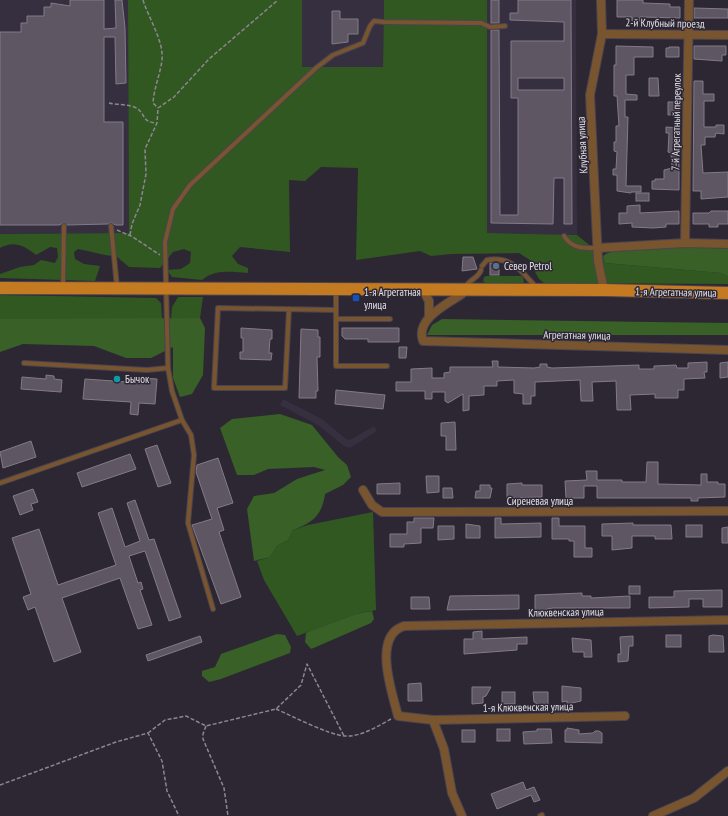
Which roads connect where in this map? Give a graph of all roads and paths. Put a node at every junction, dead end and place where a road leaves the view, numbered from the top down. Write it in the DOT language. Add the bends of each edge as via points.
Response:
graph roads {
  1 [pos="143,0"];
  2 [pos="278,0"];
  3 [pos="601,0"];
  4 [pos="689,0"];
  5 [pos="505,26"];
  6 [pos="602,34"];
  7 [pos="688,34"];
  8 [pos="728,35"];
  9 [pos="109,104"];
  10 [pos="158,108"];
  11 [pos="157,123"];
  12 [pos="64,226"];
  13 [pos="111,228"];
  14 [pos="130,235"];
  15 [pos="564,236"];
  16 [pos="685,243"];
  17 [pos="728,244"];
  18 [pos="598,248"];
  19 [pos="164,259"];
  20 [pos="0,288"];
  21 [pos="63,288"];
  22 [pos="117,288"];
  23 [pos="167,289"];
  24 [pos="336,289"];
  25 [pos="423,290"];
  26 [pos="539,290"];
  27 [pos="604,290"];
  28 [pos="464,291"];
  29 [pos="728,293"];
  30 [pos="289,309"];
  31 [pos="336,310"];
  32 [pos="429,316"];
  33 [pos="336,319"];
  34 [pos="390,319"];
  35 [pos="728,350"];
  36 [pos="24,363"];
  37 [pos="387,366"];
  38 [pos="168,368"];
  39 [pos="182,420"];
  40 [pos="0,483"];
  41 [pos="364,490"];
  42 [pos="728,511"];
  43 [pos="213,609"];
  44 [pos="728,620"];
  45 [pos="276,709"];
  46 [pos="398,716"];
  47 [pos="625,716"];
  48 [pos="433,720"];
  49 [pos="206,726"];
  50 [pos="148,733"];
  51 [pos="344,736"];
  52 [pos="728,771"];
  53 [pos="0,785"];
  54 [pos="179,816"];
  55 [pos="228,816"];
  56 [pos="462,816"];
  57 [pos="654,816"];
  1 -- 10 [label="path" via="154,23 162,58 154,96 154,103"];
  2 -- 10 [label="path" via="209,59 174,97"];
  3 -- 6 [label="street, Клубная улица"];
  4 -- 7 [label="street, 7-й Агрегатный переулок"];
  5 -- 19 [label="lane" via="490,27 481,22 374,21 364,43 333,55 316,68 190,185 173,209 165,242"];
  6 -- 7 [label="street, 2-й Клубный проезд"];
  6 -- 18 [label="street, Клубная улица" via="590,95"];
  7 -- 8 [label="street, 2-й Клубный проезд"];
  7 -- 16 [label="street, 7-й Агрегатный переулок"];
  9 -- 11 [label="path" via="133,107 149,122"];
  10 -- 11 [label="path"];
  11 -- 14 [label="path" via="145,149 146,174 140,205"];
  12 -- 21 [label="lane"];
  13 -- 14 [label="path"];
  13 -- 22 [label="lane"];
  14 -- 19 [label="path"];
  15 -- 18 [label="lane" via="574,246"];
  16 -- 17 [label="street"];
  16 -- 18 [label="street"];
  18 -- 27 [label="street, Клубная улица"];
  19 -- 23 [label="lane"];
  20 -- 21 [label="main road, 1-я Агрегатная улица"];
  21 -- 22 [label="main road, 1-я Агрегатная улица"];
  22 -- 23 [label="main road, 1-я Агрегатная улица"];
  23 -- 24 [label="main road, 1-я Агрегатная улица"];
  23 -- 38 [label="lane"];
  24 -- 25 [label="main road, 1-я Агрегатная улица"];
  24 -- 31 [label="lane"];
  25 -- 28 [label="main road, 1-я Агрегатная улица"];
  25 -- 32 [label="street" via="429,302"];
  26 -- 27 [label="main road, 1-я Агрегатная улица"];
  26 -- 28 [label="main road, 1-я Агрегатная улица"];
  26 -- 28 [label="lane" via="520,270 504,259 487,260 480,274 468,282"];
  27 -- 29 [label="main road, 1-я Агрегатная улица"];
  28 -- 32 [label="street"];
  30 -- 30 [label="lane" via="218,308 214,388 285,388"];
  30 -- 31 [label="lane"];
  31 -- 33 [label="lane"];
  32 -- 35 [label="street, Агрегатная улица" via="422,332 425,342"];
  33 -- 34 [label="lane"];
  33 -- 37 [label="lane" via="336,366"];
  36 -- 38 [label="lane" via="148,370"];
  38 -- 39 [label="lane" via="172,392"];
  39 -- 40 [label="lane"];
  39 -- 43 [label="lane" via="191,435 194,455 188,523"];
  41 -- 42 [label="street, Сиреневая улица" via="372,505 382,512"];
  44 -- 46 [label="street, Клюквенская улица" via="396,628 387,641 386,649 389,679"];
  45 -- 49 [label="path"];
  45 -- 51 [label="path"];
  45 -- 51 [label="path" via="301,685 307,664"];
  46 -- 48 [label="street, 1-я Клюквенская улица"];
  46 -- 51 [label="path" via="368,731"];
  47 -- 48 [label="street, 1-я Клюквенская улица"];
  48 -- 56 [label="street" via="444,749 452,793"];
  49 -- 50 [label="path" via="186,716 164,720"];
  49 -- 55 [label="path" via="203,739 224,788"];
  50 -- 53 [label="path" via="116,742"];
  50 -- 54 [label="path" via="162,761 166,791"];
  52 -- 57 [label="street" via="694,798"];
}
